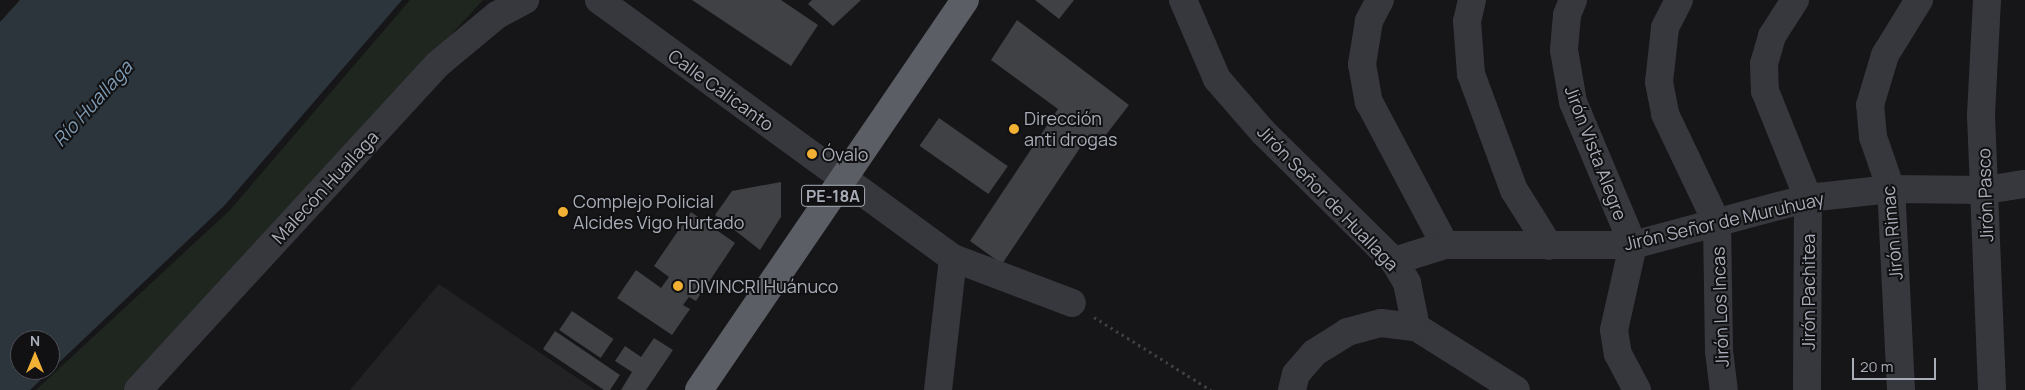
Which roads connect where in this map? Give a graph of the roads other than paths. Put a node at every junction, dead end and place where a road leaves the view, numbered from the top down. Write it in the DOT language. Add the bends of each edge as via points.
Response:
graph roads {
  1 [pos="525,0"];
  2 [pos="599,0"];
  3 [pos="965,0"];
  4 [pos="1183,0"];
  5 [pos="1380,0"];
  6 [pos="1472,0"];
  7 [pos="1573,0"];
  8 [pos="1679,0"];
  9 [pos="1795,0"];
  10 [pos="1919,0"];
  11 [pos="1987,0"];
  12 [pos="843,180"];
  13 [pos="2025,184"];
  14 [pos="1892,190"];
  15 [pos="1986,190"];
  16 [pos="1808,198"];
  17 [pos="1717,224"];
  18 [pos="1445,245"];
  19 [pos="1632,245"];
  20 [pos="1549,246"];
  21 [pos="953,258"];
  22 [pos="1394,261"];
  23 [pos="1072,303"];
  24 [pos="1416,327"];
  25 [pos="138,390"];
  26 [pos="699,390"];
  27 [pos="938,390"];
  28 [pos="1292,390"];
  29 [pos="1516,390"];
  30 [pos="1637,390"];
  31 [pos="1724,390"];
  32 [pos="1807,390"];
  33 [pos="1901,390"];
  34 [pos="1992,390"];
  1 -- 25 [label="street, Malecón Huallaga" via="497,15 438,64"];
  2 -- 12 [label="street, Calle Calicanto"];
  3 -- 12 [label="highway, PE-18A"];
  4 -- 22 [label="street, Jirón Señor de Huallaga" via="1217,79 1263,132"];
  5 -- 18 [label="street" via="1368,22 1362,64 1370,102"];
  6 -- 20 [label="street" via="1467,20 1470,74 1514,190"];
  7 -- 19 [label="street, Jirón Vista Alegre" via="1564,50 1574,102"];
  8 -- 17 [label="street, Jirón Los Incas" via="1665,28 1659,82 1665,114"];
  9 -- 16 [label="street, Jirón Pachitea" via="1772,36 1764,64 1764,91"];
  10 -- 14 [label="street, Jirón Rimac" via="1884,55 1870,105 1873,137"];
  11 -- 15 [label="street, Jirón Pasco" via="1981,116"];
  12 -- 21 [label="street, Calle Calicanto"];
  12 -- 26 [label="highway, PE-18A"];
  13 -- 15 [label="street, Jirón Señor de Muruhuay"];
  14 -- 15 [label="street, Jirón Señor de Muruhuay"];
  14 -- 16 [label="street, Jirón Señor de Muruhuay"];
  14 -- 33 [label="street, Jirón Rimac"];
  15 -- 34 [label="street, Jirón Pasco"];
  16 -- 17 [label="street, Jirón Señor de Muruhuay"];
  16 -- 32 [label="street, Jirón Pachitea"];
  17 -- 19 [label="street, Jirón Señor de Muruhuay"];
  17 -- 31 [label="street, Jirón Los Incas" via="1719,351"];
  18 -- 20 [label="street, Jirón Señor de Muruhuay"];
  18 -- 22 [label="street, Jirón Señor de Muruhuay"];
  19 -- 20 [label="street, Jirón Señor de Muruhuay"];
  19 -- 30 [label="street" via="1614,330 1618,354"];
  21 -- 23 [label="street, Calle Calicanto"];
  21 -- 27 [label="street"];
  22 -- 24 [label="street, Jirón Señor de Huallaga" via="1407,283"];
  24 -- 28 [label="street" via="1380,323 1347,332 1314,353 1296,374"];
  24 -- 29 [label="street"];
}
